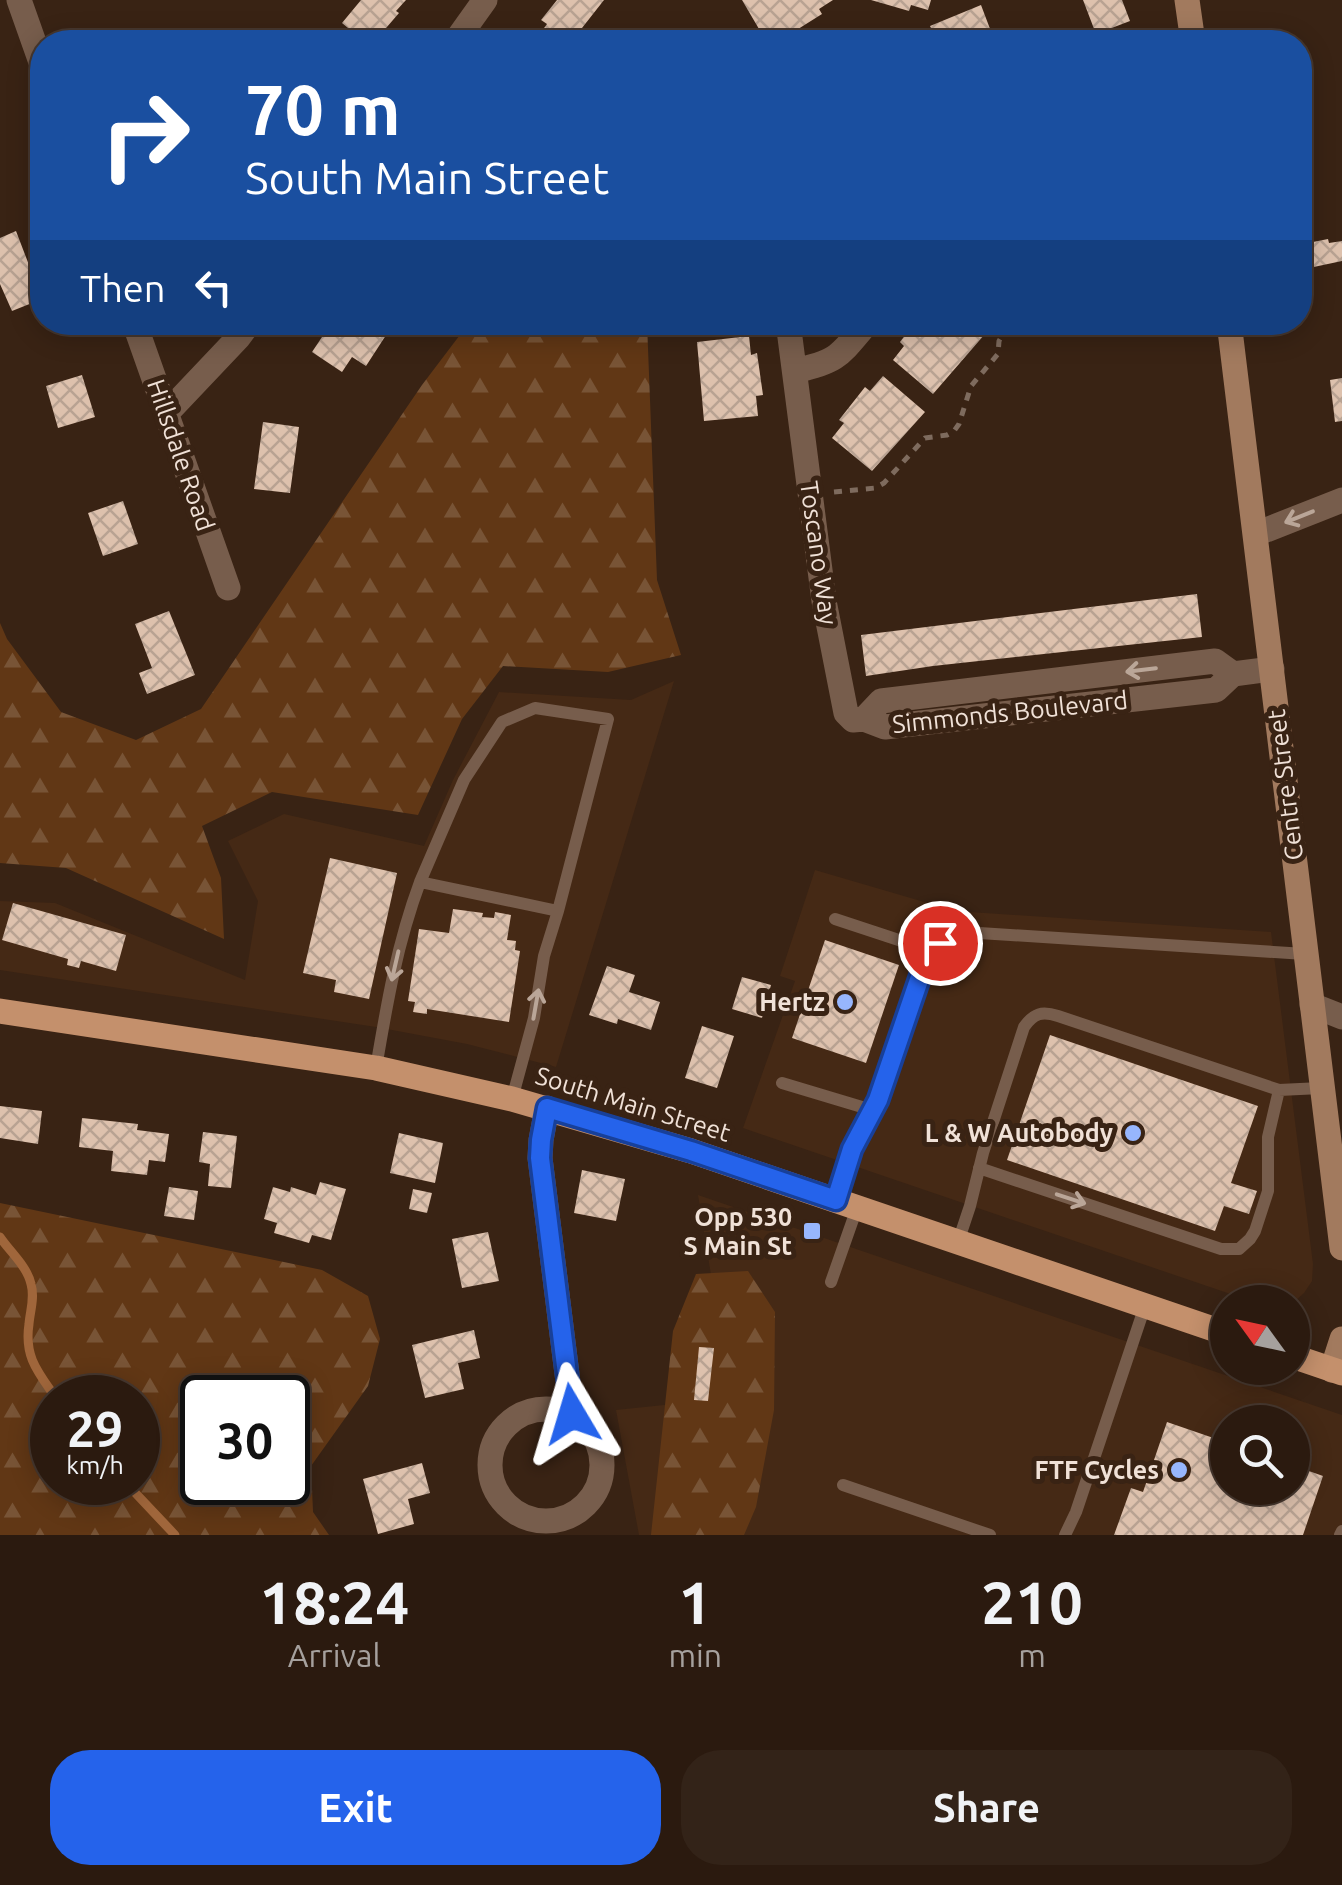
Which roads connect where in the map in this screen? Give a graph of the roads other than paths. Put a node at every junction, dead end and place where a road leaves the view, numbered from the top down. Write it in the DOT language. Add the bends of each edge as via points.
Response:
graph roads {
  1 [pos="19,0"];
  2 [pos="485,0"];
  3 [pos="1187,0"];
  4 [pos="464,30"];
  5 [pos="1191,30"];
  6 [pos="30,31"];
  7 [pos="139,335"];
  8 [pos="240,335"];
  9 [pos="790,335"];
  10 [pos="857,335"];
  11 [pos="1231,335"];
  12 [pos="794,371"];
  13 [pos="166,414"];
  14 [pos="1342,500"];
  15 [pos="1256,534"];
  16 [pos="228,588"];
  17 [pos="1272,668"];
  18 [pos="864,718"];
  19 [pos="420,882"];
  20 [pos="558,911"];
  21 [pos="835,919"];
  22 [pos="932,951"];
  23 [pos="1305,954"];
  24 [pos="1312,1005"];
  25 [pos="0,1011"];
  26 [pos="1342,1017"];
  27 [pos="376,1068"];
  28 [pos="782,1083"];
  29 [pos="1321,1088"];
  30 [pos="1279,1090"];
  31 [pos="512,1098"];
  32 [pos="547,1108"];
  33 [pos="872,1110"];
  34 [pos="979,1168"];
  35 [pos="846,1204"];
  36 [pos="958,1242"];
  37 [pos="1342,1248"];
  38 [pos="832,1282"];
  39 [pos="1146,1306"];
  40 [pos="1210,1328"];
  41 [pos="1342,1339"];
  42 [pos="1310,1362"];
  43 [pos="1337,1371"];
  44 [pos="572,1414"];
  45 [pos="843,1485"];
  46 [pos="990,1535"];
  47 [pos="1065,1535"];
  1 -- 6 [label="street"];
  2 -- 4 [label="street"];
  3 -- 5 [label="main road"];
  7 -- 13 [label="street, Hillsdale Road"];
  8 -- 13 [label="street"];
  9 -- 12 [label="street, Toscano Way"];
  10 -- 12 [label="street" via="826,364"];
  11 -- 15 [label="main road, Centre Street"];
  12 -- 18 [label="street, Toscano Way" via="846,713"];
  13 -- 16 [label="street, Hillsdale Road"];
  14 -- 15 [label="street, one-way"];
  15 -- 17 [label="main road, Centre Street"];
  17 -- 18 [label="street, Simmonds Boulevard" via="1234,674 1216,690 885,727"];
  17 -- 23 [label="main road, Centre Street"];
  19 -- 20 [label="lane"];
  19 -- 20 [label="lane" via="464,780 502,722 535,708 608,719"];
  19 -- 27 [label="lane, one-way" via="403,930"];
  31 -- 20 [label="lane, one-way"];
  21 -- 22 [label="lane"];
  22 -- 23 [label="lane" via="964,932"];
  22 -- 33 [label="lane"];
  23 -- 24 [label="main road, Centre Street"];
  24 -- 26 [label="street"];
  24 -- 29 [label="main road, Centre Street"];
  25 -- 27 [label="main road, South Main Street"];
  27 -- 31 [label="main road, South Main Street"];
  28 -- 33 [label="lane"];
  29 -- 30 [label="lane"];
  29 -- 37 [label="main road, Centre Street"];
  30 -- 34 [label="lane" via="1038,1014 1024,1027"];
  34 -- 30 [label="lane, one-way" via="1221,1249 1239,1249 1254,1231 1268,1191 1268,1137"];
  31 -- 32 [label="main road, South Main Street"];
  32 -- 35 [label="main road, South Main Street"];
  32 -- 44 [label="street" via="540,1158"];
  33 -- 35 [label="lane" via="852,1149"];
  34 -- 36 [label="lane"];
  35 -- 36 [label="main road, South Main Street"];
  35 -- 38 [label="lane"];
  36 -- 39 [label="main road, South Main Street"];
  39 -- 40 [label="main road, South Main Street"];
  39 -- 47 [label="lane"];
  41 -- 43 [label="main road"];
  42 -- 43 [label="main road"];
  44 -- 44 [label="street" via="598,1441 601,1478 594,1495 564,1518 528,1518 498,1495 490,1460 494,1442 519,1415 554,1408"];
  45 -- 46 [label="lane"];
}
